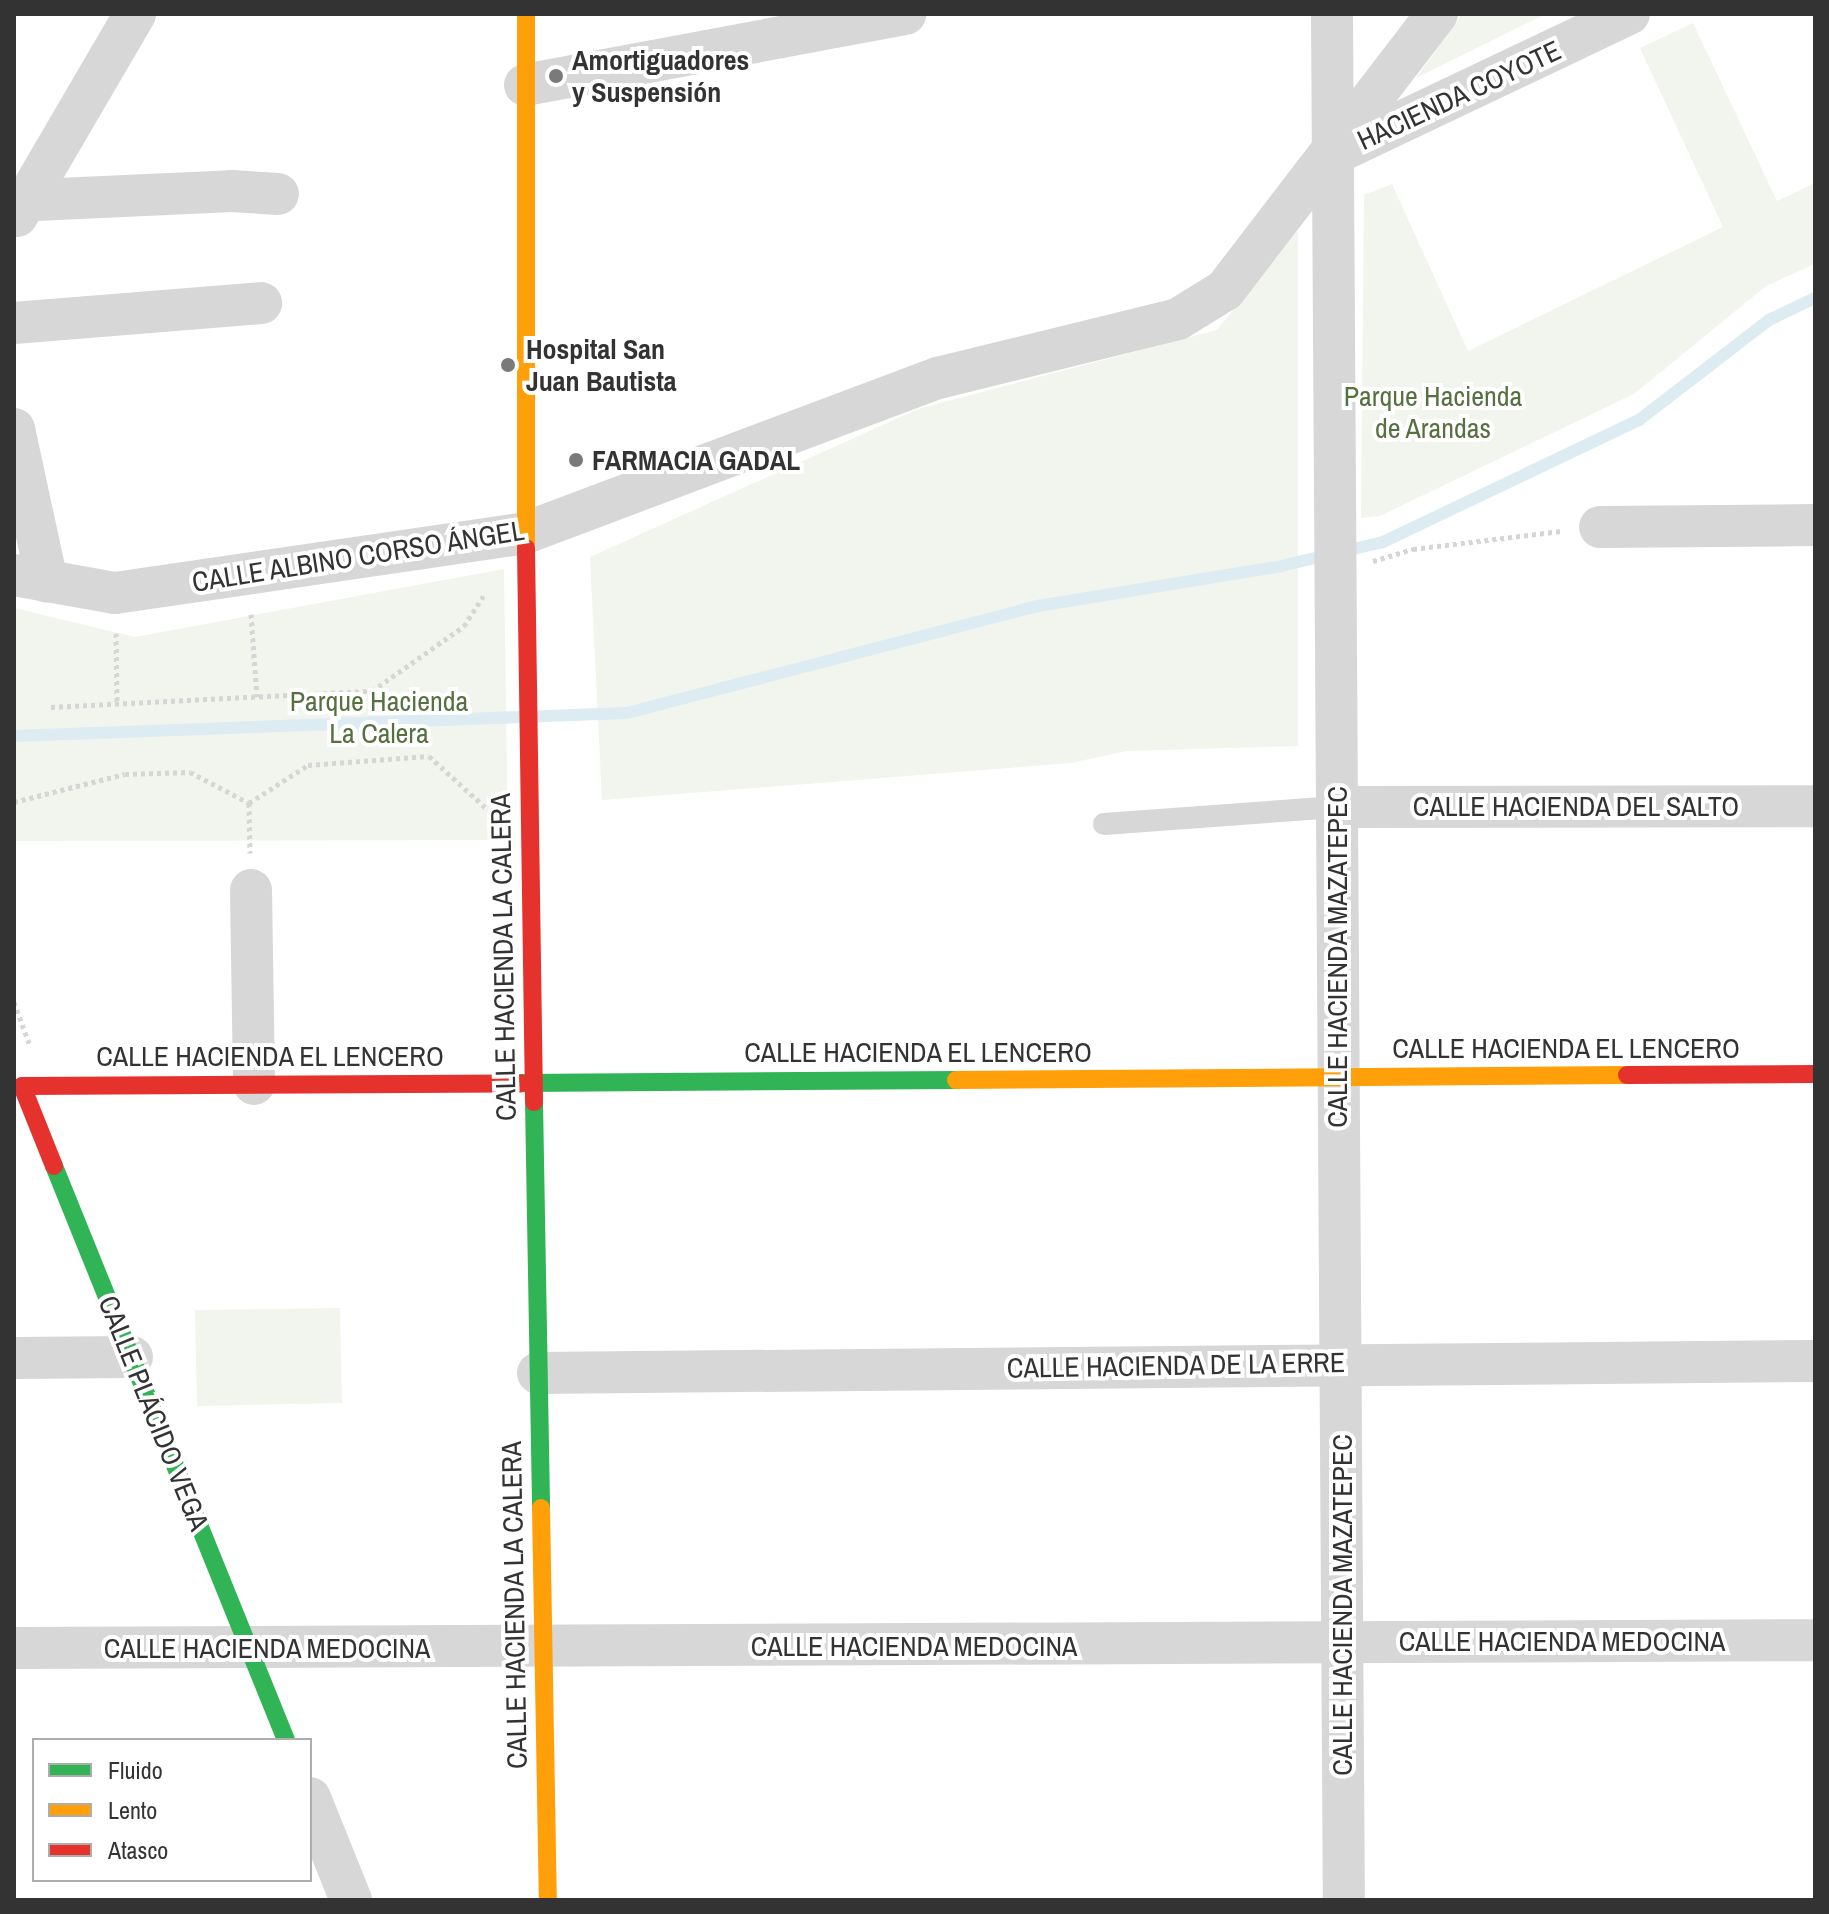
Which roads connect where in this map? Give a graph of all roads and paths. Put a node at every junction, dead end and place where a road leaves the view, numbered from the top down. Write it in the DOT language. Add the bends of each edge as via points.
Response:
graph roads {
  1 [pos="135,14"];
  2 [pos="526,14"];
  3 [pos="905,14"];
  4 [pos="1332,14"];
  5 [pos="1437,14"];
  6 [pos="1629,14"];
  7 [pos="525,85"];
  8 [pos="1332,155"];
  9 [pos="278,194"];
  10 [pos="18,207"];
  11 [pos="261,303"];
  12 [pos="14,323"];
  13 [pos="14,429"];
  14 [pos="1815,525"];
  15 [pos="1600,527"];
  16 [pos="525,533"];
  17 [pos="1334,573"];
  18 [pos="248,574"];
  19 [pos="30,578"];
  20 [pos="490,586"];
  21 [pos="115,593"];
  22 [pos="257,697"];
  23 [pos="117,704"];
  24 [pos="51,707"];
  25 [pos="14,802"];
  26 [pos="1815,806"];
  27 [pos="1336,807"];
  28 [pos="1104,824"];
  29 [pos="529,846"];
  30 [pos="251,890"];
  31 [pos="1815,1074"];
  32 [pos="1338,1077"];
  33 [pos="532,1082"];
  34 [pos="254,1084"];
  35 [pos="22,1086"];
  36 [pos="132,1357"];
  37 [pos="14,1358"];
  38 [pos="1815,1361"];
  39 [pos="1340,1363"];
  40 [pos="538,1373"];
  41 [pos="1815,1640"];
  42 [pos="1342,1643"];
  43 [pos="248,1646"];
  44 [pos="14,1648"];
  45 [pos="543,1648"];
  46 [pos="285,1738"];
  47 [pos="312,1803"];
  48 [pos="351,1900"];
  49 [pos="548,1900"];
  50 [pos="1344,1900"];
  1 -- 10 [label="street"];
  2 -- 7 [label="street, CALLE HACIENDA LA CALERA"];
  3 -- 7 [label="street"];
  4 -- 8 [label="street, CALLE HACIENDA MAZATEPEC"];
  5 -- 8 [label="street, CALLE ALBINO CORSO ÁNGEL"];
  6 -- 8 [label="street, HACIENDA COYOTE"];
  7 -- 16 [label="street, CALLE HACIENDA LA CALERA"];
  8 -- 16 [label="street, CALLE ALBINO CORSO ÁNGEL" via="1225,290 1178,319 938,378"];
  8 -- 17 [label="street, CALLE HACIENDA MAZATEPEC"];
  9 -- 10 [label="street" via="232,191"];
  11 -- 12 [label="street"];
  13 -- 19 [label="street"];
  14 -- 15 [label="street"];
  15 -- 17 [label="path" via="1413,549"];
  16 -- 18 [label="street, CALLE ALBINO CORSO ÁNGEL"];
  16 -- 29 [label="street, CALLE HACIENDA LA CALERA"];
  17 -- 27 [label="street, CALLE HACIENDA MAZATEPEC"];
  18 -- 21 [label="street, CALLE ALBINO CORSO ÁNGEL"];
  18 -- 22 [label="path"];
  19 -- 21 [label="street, CALLE ALBINO CORSO ÁNGEL"];
  20 -- 22 [label="path" via="464,626 372,691"];
  21 -- 23 [label="path"];
  22 -- 23 [label="path"];
  23 -- 24 [label="path"];
  25 -- 29 [label="path" via="125,774 190,772 249,803 308,765 429,756"];
  26 -- 27 [label="street, CALLE HACIENDA DEL SALTO"];
  27 -- 28 [label="lane"];
  27 -- 32 [label="street, CALLE HACIENDA MAZATEPEC"];
  29 -- 33 [label="street, CALLE HACIENDA LA CALERA"];
  30 -- 34 [label="street"];
  31 -- 32 [label="street, CALLE HACIENDA EL LENCERO"];
  32 -- 33 [label="street, CALLE HACIENDA EL LENCERO"];
  32 -- 39 [label="street, CALLE HACIENDA MAZATEPEC"];
  33 -- 34 [label="street, CALLE HACIENDA EL LENCERO"];
  33 -- 40 [label="street, CALLE HACIENDA LA CALERA"];
  34 -- 35 [label="street, CALLE HACIENDA EL LENCERO"];
  35 -- 36 [label="street, CALLE PLÁCIDO VEGA"];
  36 -- 37 [label="street"];
  36 -- 43 [label="street, CALLE PLÁCIDO VEGA"];
  38 -- 39 [label="street, CALLE HACIENDA DE LA ERRE"];
  39 -- 40 [label="street, CALLE HACIENDA DE LA ERRE"];
  39 -- 42 [label="street, CALLE HACIENDA MAZATEPEC"];
  40 -- 45 [label="street, CALLE HACIENDA LA CALERA"];
  41 -- 42 [label="street, CALLE HACIENDA MEDOCINA"];
  42 -- 45 [label="street, CALLE HACIENDA MEDOCINA"];
  42 -- 50 [label="street, CALLE HACIENDA MAZATEPEC"];
  43 -- 44 [label="street, CALLE HACIENDA MEDOCINA"];
  43 -- 45 [label="street, CALLE HACIENDA MEDOCINA"];
  43 -- 46 [label="street, CALLE PLÁCIDO VEGA"];
  45 -- 49 [label="street, CALLE HACIENDA LA CALERA"];
  47 -- 48 [label="street"];
}
